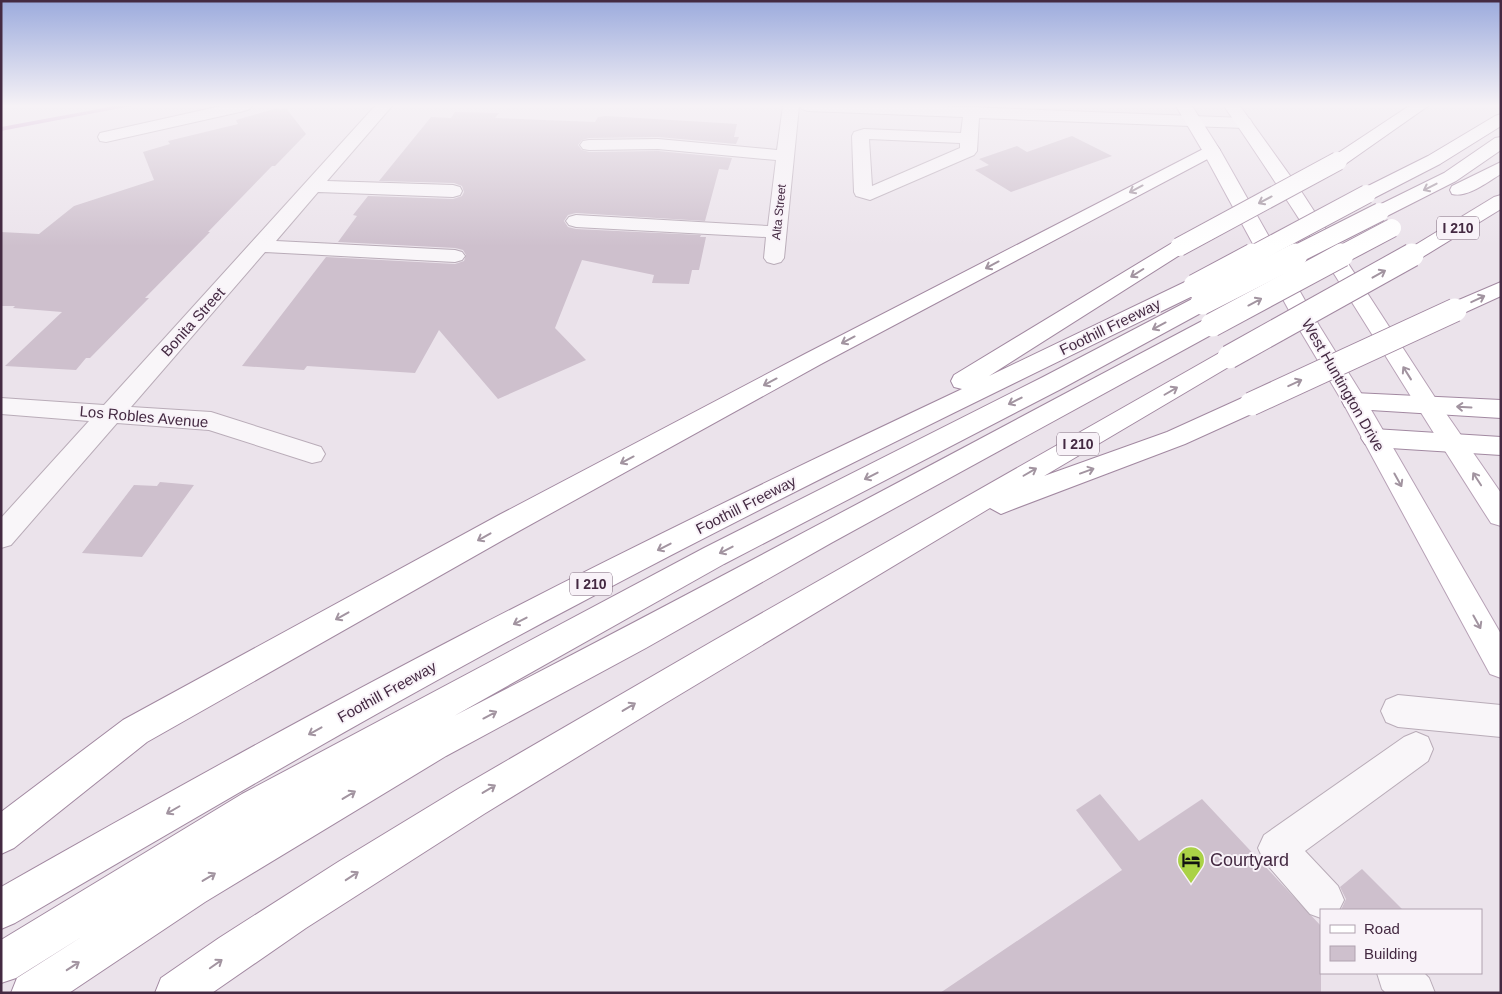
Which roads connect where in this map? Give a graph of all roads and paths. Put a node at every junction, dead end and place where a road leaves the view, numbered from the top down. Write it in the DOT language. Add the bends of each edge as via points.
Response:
graph roads {
  1 [pos="340,152"];
  2 [pos="747,152"];
  3 [pos="785,152"];
  4 [pos="861,152"];
  5 [pos="965,152"];
  6 [pos="1205,152"];
  7 [pos="1211,152"];
  8 [pos="1265,152"];
  9 [pos="1350,152"];
  10 [pos="1446,152"];
  11 [pos="1485,152"];
  12 [pos="785,156"];
  13 [pos="1501,167"];
  14 [pos="313,186"];
  15 [pos="453,191"];
  16 [pos="1501,201"];
  17 [pos="1399,218"];
  18 [pos="576,221"];
  19 [pos="777,232"];
  20 [pos="260,246"];
  21 [pos="455,256"];
  22 [pos="774,258"];
  23 [pos="1501,288"];
  24 [pos="1203,304"];
  25 [pos="1354,401"];
  26 [pos="1427,405"];
  27 [pos="1,406"];
  28 [pos="1501,409"];
  29 [pos="111,413"];
  30 [pos="1374,438"];
  31 [pos="1454,443"];
  32 [pos="1501,446"];
  33 [pos="312,454"];
  34 [pos="837,459"];
  35 [pos="1501,515"];
  36 [pos="927,531"];
  37 [pos="1,537"];
  38 [pos="1501,664"];
  39 [pos="1398,711"];
  40 [pos="1501,721"];
  41 [pos="1416,749"];
  42 [pos="1,835"];
  43 [pos="1324,900"];
  44 [pos="1,909"];
  45 [pos="1,963"];
  46 [pos="32,993"];
  47 [pos="176,993"];
  1 -- 14 [label="street, Bonita Street"];
  2 -- 12 [label="street"];
  3 -- 12 [label="street, Alta Street"];
  4 -- 5 [label="street" via="864,192 870,194"];
  6 -- 42 [label="main road, one-way" via="813,359 135,731"];
  7 -- 25 [label="main road, West Huntington Drive"];
  26 -- 8 [label="main road, one-way"];
  9 -- 34 [label="main road, one-way, bridge" via="1179,247"];
  10 -- 24 [label="main road, Foothill Freeway / I 210, bridge" via="1367,194"];
  11 -- 17 [label="main road, one-way" via="1450,176"];
  12 -- 19 [label="street, Alta Street"];
  13 -- 17 [label="main road"];
  14 -- 15 [label="street"];
  14 -- 20 [label="street, Bonita Street"];
  36 -- 16 [label="main road, I 210, one-way, bridge" via="1414,254"];
  17 -- 24 [label="main road, bridge"];
  18 -- 19 [label="street"];
  19 -- 22 [label="street, Alta Street"];
  20 -- 21 [label="street"];
  20 -- 29 [label="street, Bonita Street"];
  36 -- 23 [label="main road, one-way, bridge" via="1176,438"];
  24 -- 34 [label="main road, Foothill Freeway / I 210"];
  24 -- 45 [label="main road, one-way" via="714,556 281,793"];
  46 -- 24 [label="main road, one-way" via="190,888 434,744 822,535"];
  25 -- 26 [label="main road"];
  25 -- 30 [label="main road, West Huntington Drive"];
  28 -- 26 [label="main road, one-way"];
  26 -- 31 [label="main road"];
  27 -- 29 [label="street, Los Robles Avenue"];
  29 -- 33 [label="street, Los Robles Avenue" via="211,421"];
  29 -- 37 [label="street, Bonita Street"];
  30 -- 31 [label="main road"];
  30 -- 38 [label="main road, West Huntington Drive, one-way"];
  31 -- 32 [label="main road"];
  35 -- 31 [label="main road, one-way"];
  34 -- 44 [label="main road, Foothill Freeway / I 210, one-way" via="481,640 218,784"];
  47 -- 36 [label="main road, I 210, one-way" via="231,953 457,809"];
  39 -- 40 [label="street"];
  41 -- 43 [label="street" via="1277,848"];
}
